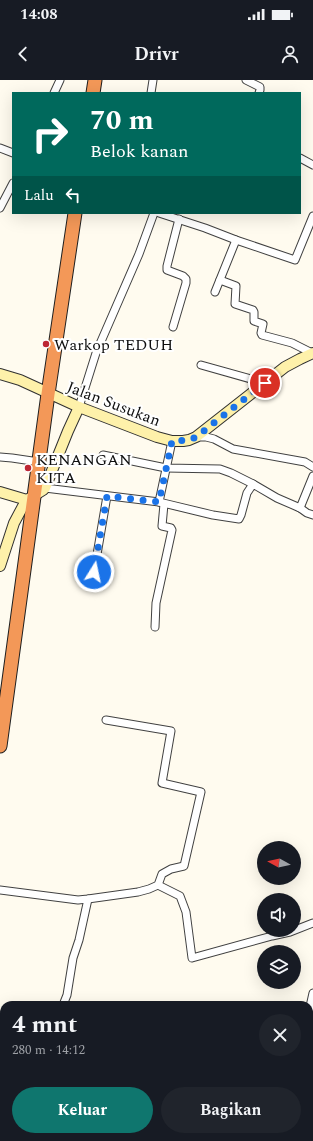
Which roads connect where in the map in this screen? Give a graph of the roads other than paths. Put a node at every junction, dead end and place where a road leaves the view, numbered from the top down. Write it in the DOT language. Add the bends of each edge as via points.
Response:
graph roads {
  1 [pos="60,80"];
  2 [pos="95,80"];
  3 [pos="153,80"];
  4 [pos="246,80"];
  5 [pos="259,87"];
  6 [pos="54,92"];
  7 [pos="93,92"];
  8 [pos="151,92"];
  9 [pos="0,148"];
  10 [pos="12,153"];
  11 [pos="301,159"];
  12 [pos="313,165"];
  13 [pos="12,185"];
  14 [pos="0,208"];
  15 [pos="75,214"];
  16 [pos="154,214"];
  17 [pos="162,214"];
  18 [pos="313,216"];
  19 [pos="179,219"];
  20 [pos="236,240"];
  21 [pos="220,280"];
  22 [pos="215,292"];
  23 [pos="173,327"];
  24 [pos="313,353"];
  25 [pos="201,365"];
  26 [pos="0,374"];
  27 [pos="265,383"];
  28 [pos="48,394"];
  29 [pos="79,407"];
  30 [pos="196,437"];
  31 [pos="172,441"];
  32 [pos="103,455"];
  33 [pos="0,457"];
  34 [pos="39,462"];
  35 [pos="313,467"];
  36 [pos="166,468"];
  37 [pos="313,476"];
  38 [pos="253,484"];
  39 [pos="0,492"];
  40 [pos="36,494"];
  41 [pos="107,496"];
  42 [pos="161,504"];
  43 [pos="300,508"];
  44 [pos="313,515"];
  45 [pos="0,566"];
  46 [pos="94,572"];
  47 [pos="155,627"];
  48 [pos="106,720"];
  49 [pos="0,746"];
  50 [pos="158,885"];
  51 [pos="0,890"];
  52 [pos="88,899"];
  53 [pos="313,923"];
  54 [pos="65,1001"];
  1 -- 6 [label="street"];
  2 -- 7 [label="highway"];
  3 -- 8 [label="street"];
  4 -- 5 [label="street"];
  9 -- 10 [label="street"];
  11 -- 12 [label="street"];
  13 -- 14 [label="street"];
  15 -- 28 [label="highway"];
  16 -- 29 [label="street" via="96,353"];
  17 -- 19 [label="street"];
  18 -- 20 [label="street" via="295,260"];
  19 -- 20 [label="street"];
  19 -- 23 [label="street" via="167,270 183,276 186,283"];
  20 -- 21 [label="street"];
  21 -- 22 [label="street"];
  21 -- 24 [label="street" via="236,286 235,304 253,310 254,321 263,324 262,335"];
  24 -- 27 [label="street, Jalan Susukan" via="300,358"];
  25 -- 27 [label="street"];
  26 -- 28 [label="street, Jalan Susukan" via="20,380"];
  27 -- 30 [label="street, Jalan Susukan"];
  28 -- 29 [label="street, Jalan Susukan"];
  28 -- 34 [label="highway"];
  29 -- 31 [label="street, Jalan Susukan"];
  29 -- 40 [label="street"];
  30 -- 31 [label="street, Jalan Susukan"];
  30 -- 35 [label="street" via="214,439 233,449 305,462"];
  31 -- 36 [label="street"];
  32 -- 36 [label="street"];
  33 -- 34 [label="street"];
  34 -- 40 [label="highway"];
  36 -- 38 [label="street" via="220,469"];
  36 -- 42 [label="street"];
  37 -- 43 [label="street"];
  38 -- 42 [label="street" via="247,493 239,519"];
  38 -- 43 [label="street"];
  39 -- 40 [label="street"];
  40 -- 41 [label="street"];
  40 -- 45 [label="street" via="14,523"];
  40 -- 49 [label="highway"];
  41 -- 42 [label="street"];
  41 -- 46 [label="street"];
  42 -- 47 [label="street" via="162,525 172,530 156,603"];
  43 -- 44 [label="street"];
  48 -- 50 [label="street" via="171,731 162,783 201,792 184,866 162,874"];
  50 -- 52 [label="street" via="138,892"];
  50 -- 53 [label="street" via="180,896 186,912 192,958 290,932"];
  51 -- 52 [label="street"];
  52 -- 54 [label="street"];
}
